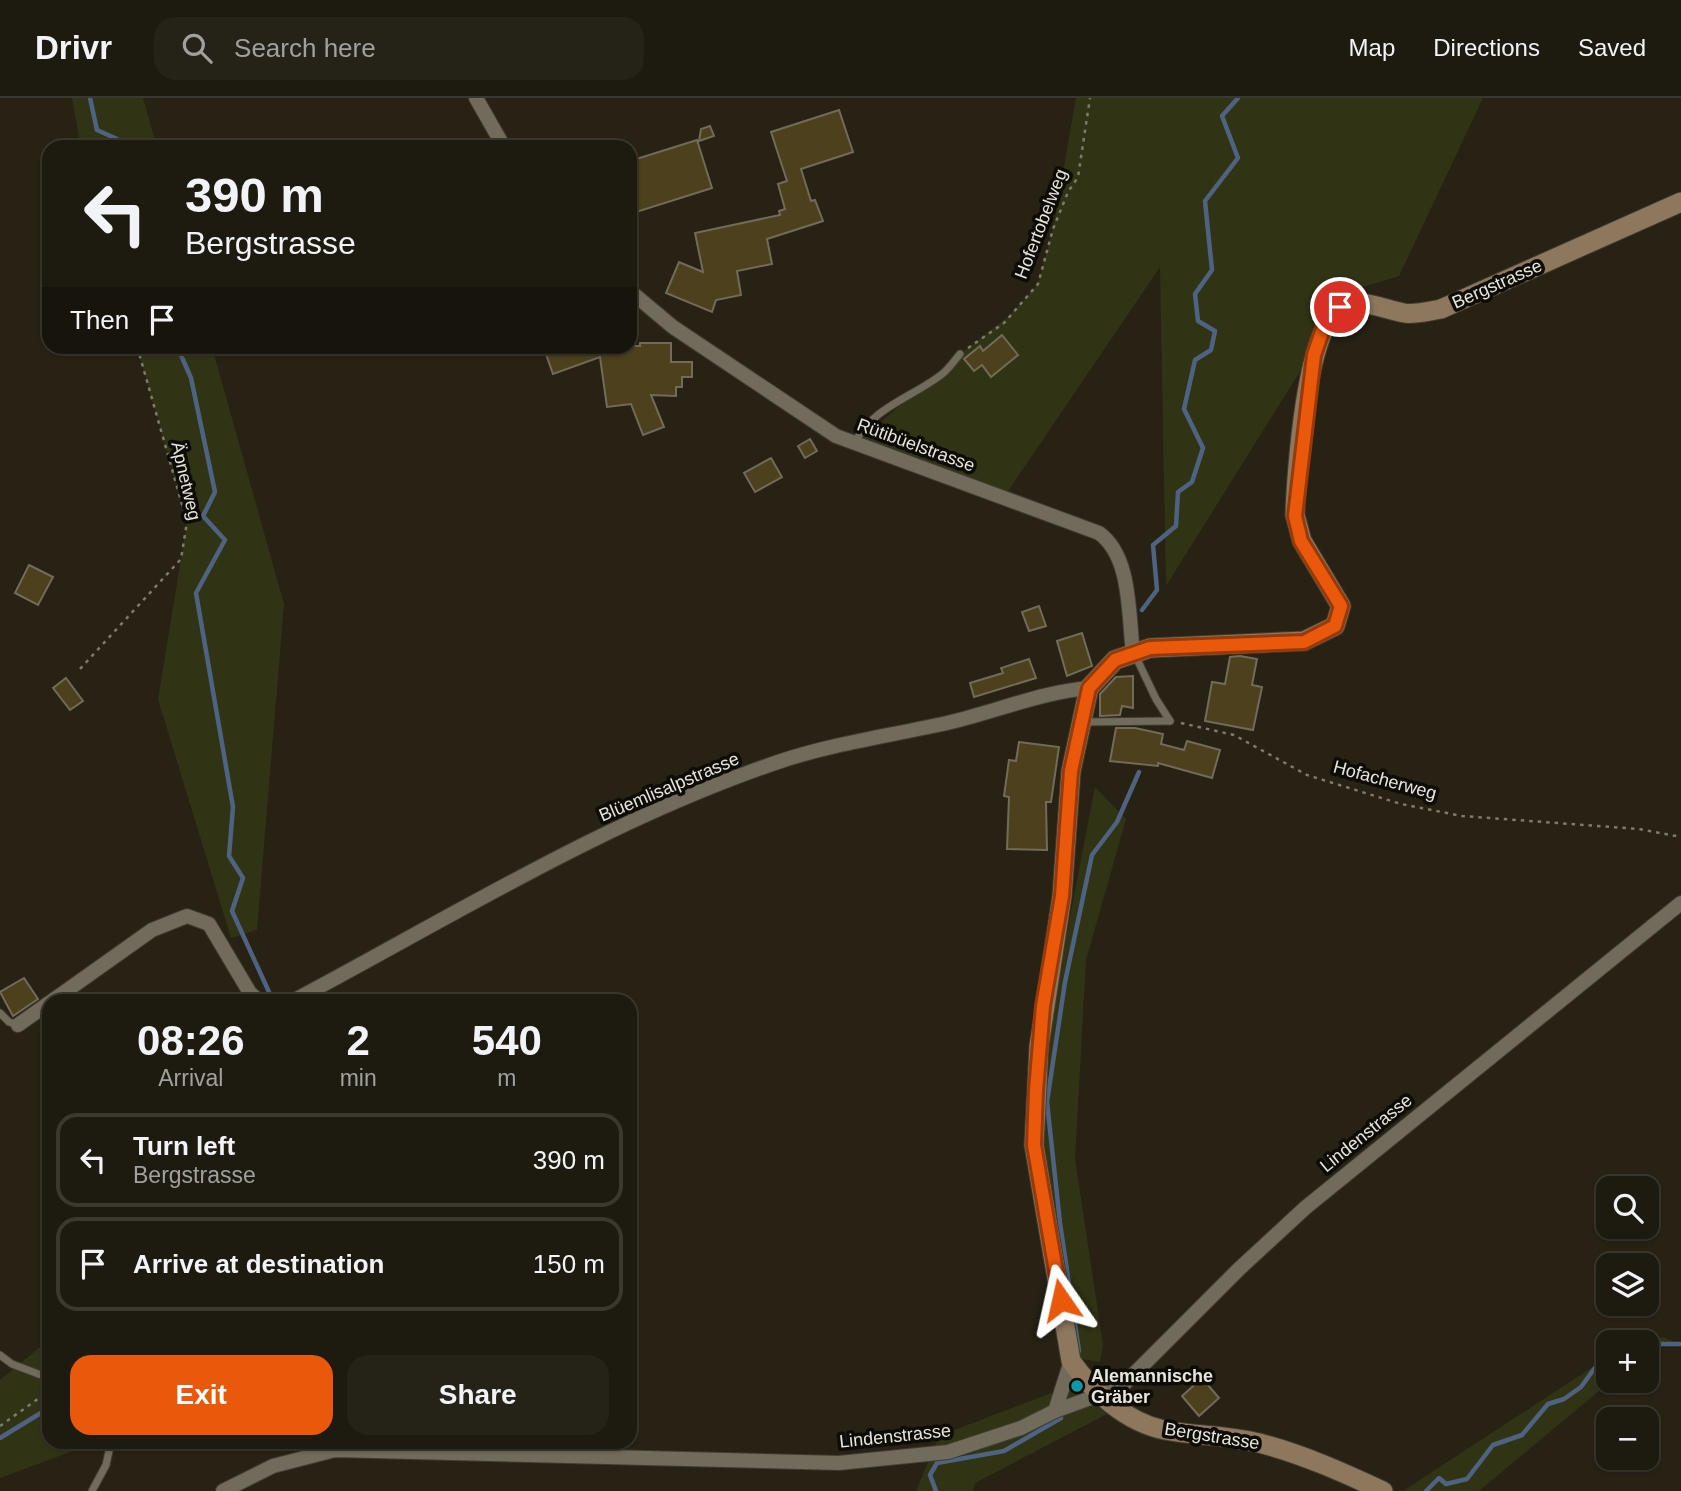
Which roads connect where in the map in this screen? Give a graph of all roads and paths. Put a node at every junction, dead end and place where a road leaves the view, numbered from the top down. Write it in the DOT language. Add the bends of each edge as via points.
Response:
graph roads {
  1 [pos="476,98"];
  2 [pos="1090,98"];
  3 [pos="500,140"];
  4 [pos="1681,202"];
  5 [pos="637,297"];
  6 [pos="139,354"];
  7 [pos="960,354"];
  8 [pos="854,445"];
  9 [pos="1133,652"];
  10 [pos="80,669"];
  11 [pos="1089,688"];
  12 [pos="1170,721"];
  13 [pos="1079,722"];
  14 [pos="1681,837"];
  15 [pos="1681,903"];
  16 [pos="62,994"];
  17 [pos="251,994"];
  18 [pos="306,994"];
  19 [pos="42,1008"];
  20 [pos="0,1013"];
  21 [pos="18,1025"];
  22 [pos="0,1355"];
  23 [pos="1071,1361"];
  24 [pos="42,1375"];
  25 [pos="1102,1395"];
  26 [pos="42,1396"];
  27 [pos="1055,1411"];
  28 [pos="0,1426"];
  29 [pos="109,1449"];
  30 [pos="92,1491"];
  31 [pos="223,1491"];
  32 [pos="1383,1491"];
  1 -- 3 [label="street"];
  2 -- 7 [label="path, Hofertobelweg" via="1078,177 1053,229 1038,284 1004,323"];
  4 -- 9 [label="street, Bergstrasse" via="1441,309 1407,313 1364,302 1340,307 1325,323 1314,355 1295,516 1301,541 1341,606 1335,626 1304,642 1169,646"];
  5 -- 8 [label="street, Rütibüelstrasse" via="673,327"];
  6 -- 10 [label="path, Äpnetweg" via="187,522 181,559"];
  7 -- 8 [label="lane" via="943,374 876,414 863,426"];
  8 -- 9 [label="street, Rütibüelstrasse" via="1100,533 1118,553"];
  9 -- 11 [label="street, Bergstrasse" via="1115,660"];
  9 -- 12 [label="lane"];
  11 -- 13 [label="street, Bergstrasse"];
  11 -- 18 [label="street, Blüemlisalpstrasse" via="1065,690 969,718 784,761 692,794 551,859"];
  12 -- 13 [label="lane"];
  12 -- 14 [label="path, Hofacherweg" via="1234,735 1307,775 1401,804 1462,816"];
  13 -- 23 [label="street, Bergstrasse" via="1062,896 1039,1046 1034,1145"];
  15 -- 25 [label="street, Lindenstrasse" via="1305,1208 1121,1387"];
  16 -- 17 [label="street" via="152,930 187,916 209,924"];
  19 -- 21 [label="street"];
  20 -- 21 [label="lane"];
  22 -- 24 [label="lane"];
  23 -- 25 [label="street, Bergstrasse"];
  23 -- 27 [label="street"];
  25 -- 27 [label="street, Lindenstrasse"];
  25 -- 32 [label="street, Bergstrasse" via="1140,1422 1163,1430 1256,1442 1313,1459"];
  26 -- 28 [label="path"];
  27 -- 31 [label="street, Lindenstrasse" via="990,1441 948,1452 852,1461 721,1462 335,1450 273,1466"];
  29 -- 30 [label="lane"];
}
